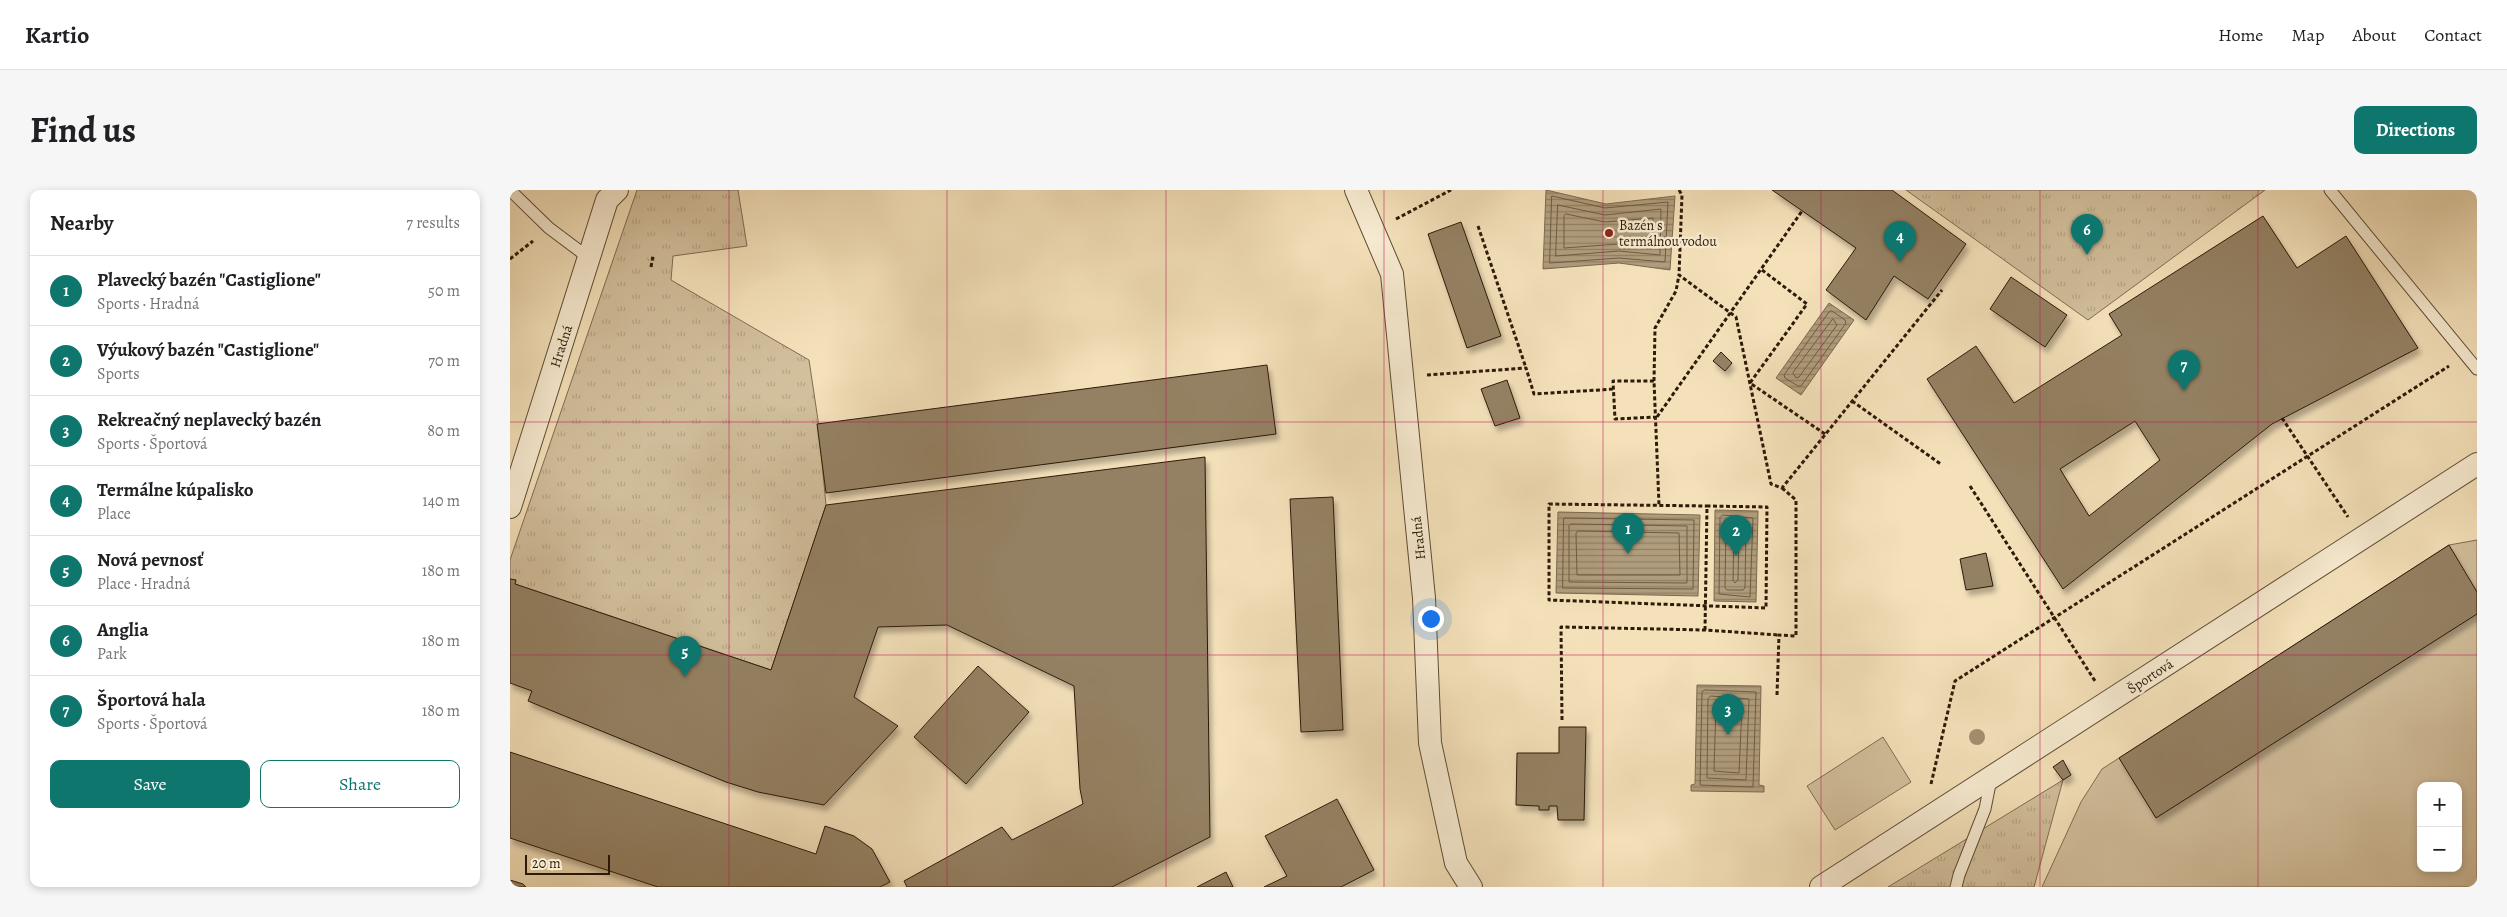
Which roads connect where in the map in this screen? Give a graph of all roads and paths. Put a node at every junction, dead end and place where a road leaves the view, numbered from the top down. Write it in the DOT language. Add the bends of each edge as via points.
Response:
graph roads {
  1 [pos="510,190"];
  2 [pos="617,190"];
  3 [pos="1356,190"];
  4 [pos="1451,190"];
  5 [pos="1678,190"];
  6 [pos="2330,190"];
  7 [pos="1802,211"];
  8 [pos="1391,221"];
  9 [pos="1478,226"];
  10 [pos="549,228"];
  11 [pos="653,256"];
  12 [pos="589,258"];
  13 [pos="510,259"];
  14 [pos="651,267"];
  15 [pos="1762,270"];
  16 [pos="1678,274"];
  17 [pos="1942,290"];
  18 [pos="1732,313"];
  19 [pos="2454,363"];
  20 [pos="1526,368"];
  21 [pos="2477,369"];
  22 [pos="1435,374"];
  23 [pos="1654,380"];
  24 [pos="1750,383"];
  25 [pos="1614,389"];
  26 [pos="1852,401"];
  27 [pos="1656,417"];
  28 [pos="2282,418"];
  29 [pos="1825,434"];
  30 [pos="2308,456"];
  31 [pos="2477,464"];
  32 [pos="1942,465"];
  33 [pos="1970,486"];
  34 [pos="1782,488"];
  35 [pos="512,492"];
  36 [pos="1659,505"];
  37 [pos="1707,506"];
  38 [pos="2362,538"];
  39 [pos="1706,606"];
  40 [pos="2055,616"];
  41 [pos="1705,630"];
  42 [pos="1779,636"];
  43 [pos="1777,695"];
  44 [pos="2109,703"];
  45 [pos="1562,720"];
  46 [pos="1991,779"];
  47 [pos="1929,792"];
  48 [pos="1471,887"];
  49 [pos="1821,887"];
  50 [pos="1956,887"];
  1 -- 10 [label="lane"];
  2 -- 12 [label="street, Hradná" via="607,200"];
  3 -- 48 [label="street, Hradná" via="1392,274 1424,598 1430,743 1456,863"];
  4 -- 8 [label="path"];
  5 -- 16 [label="path" via="1682,195"];
  6 -- 21 [label="lane"];
  7 -- 15 [label="path"];
  9 -- 20 [label="path"];
  10 -- 12 [label="lane"];
  10 -- 13 [label="path"];
  11 -- 14 [label="path"];
  12 -- 35 [label="street, Hradná"];
  15 -- 18 [label="path"];
  15 -- 24 [label="path" via="1807,304"];
  16 -- 18 [label="path"];
  16 -- 23 [label="path" via="1676,291 1655,328"];
  17 -- 26 [label="path"];
  18 -- 24 [label="path" via="1736,317"];
  18 -- 27 [label="path"];
  19 -- 30 [label="path"];
  20 -- 22 [label="path"];
  20 -- 25 [label="path" via="1534,394"];
  23 -- 25 [label="path" via="1613,381"];
  23 -- 27 [label="path"];
  24 -- 29 [label="path"];
  24 -- 34 [label="path" via="1771,484"];
  25 -- 27 [label="path" via="1615,419"];
  26 -- 29 [label="path"];
  26 -- 32 [label="path"];
  27 -- 36 [label="path"];
  28 -- 30 [label="path"];
  29 -- 34 [label="path"];
  30 -- 38 [label="path"];
  30 -- 40 [label="path"];
  31 -- 38 [label="street, Športová"];
  33 -- 40 [label="path"];
  34 -- 42 [label="path" via="1796,500 1796,636"];
  36 -- 37 [label="path"];
  36 -- 39 [label="path" via="1549,504 1549,600"];
  37 -- 39 [label="path"];
  37 -- 39 [label="path" via="1767,507 1766,608"];
  38 -- 44 [label="street, Športová"];
  39 -- 41 [label="path"];
  40 -- 44 [label="path"];
  40 -- 47 [label="path" via="1955,681"];
  41 -- 42 [label="path"];
  41 -- 45 [label="path" via="1561,627"];
  42 -- 43 [label="path"];
  44 -- 46 [label="street, Športová"];
  46 -- 49 [label="street, Športová"];
  46 -- 50 [label="lane" via="1985,810"];
}
